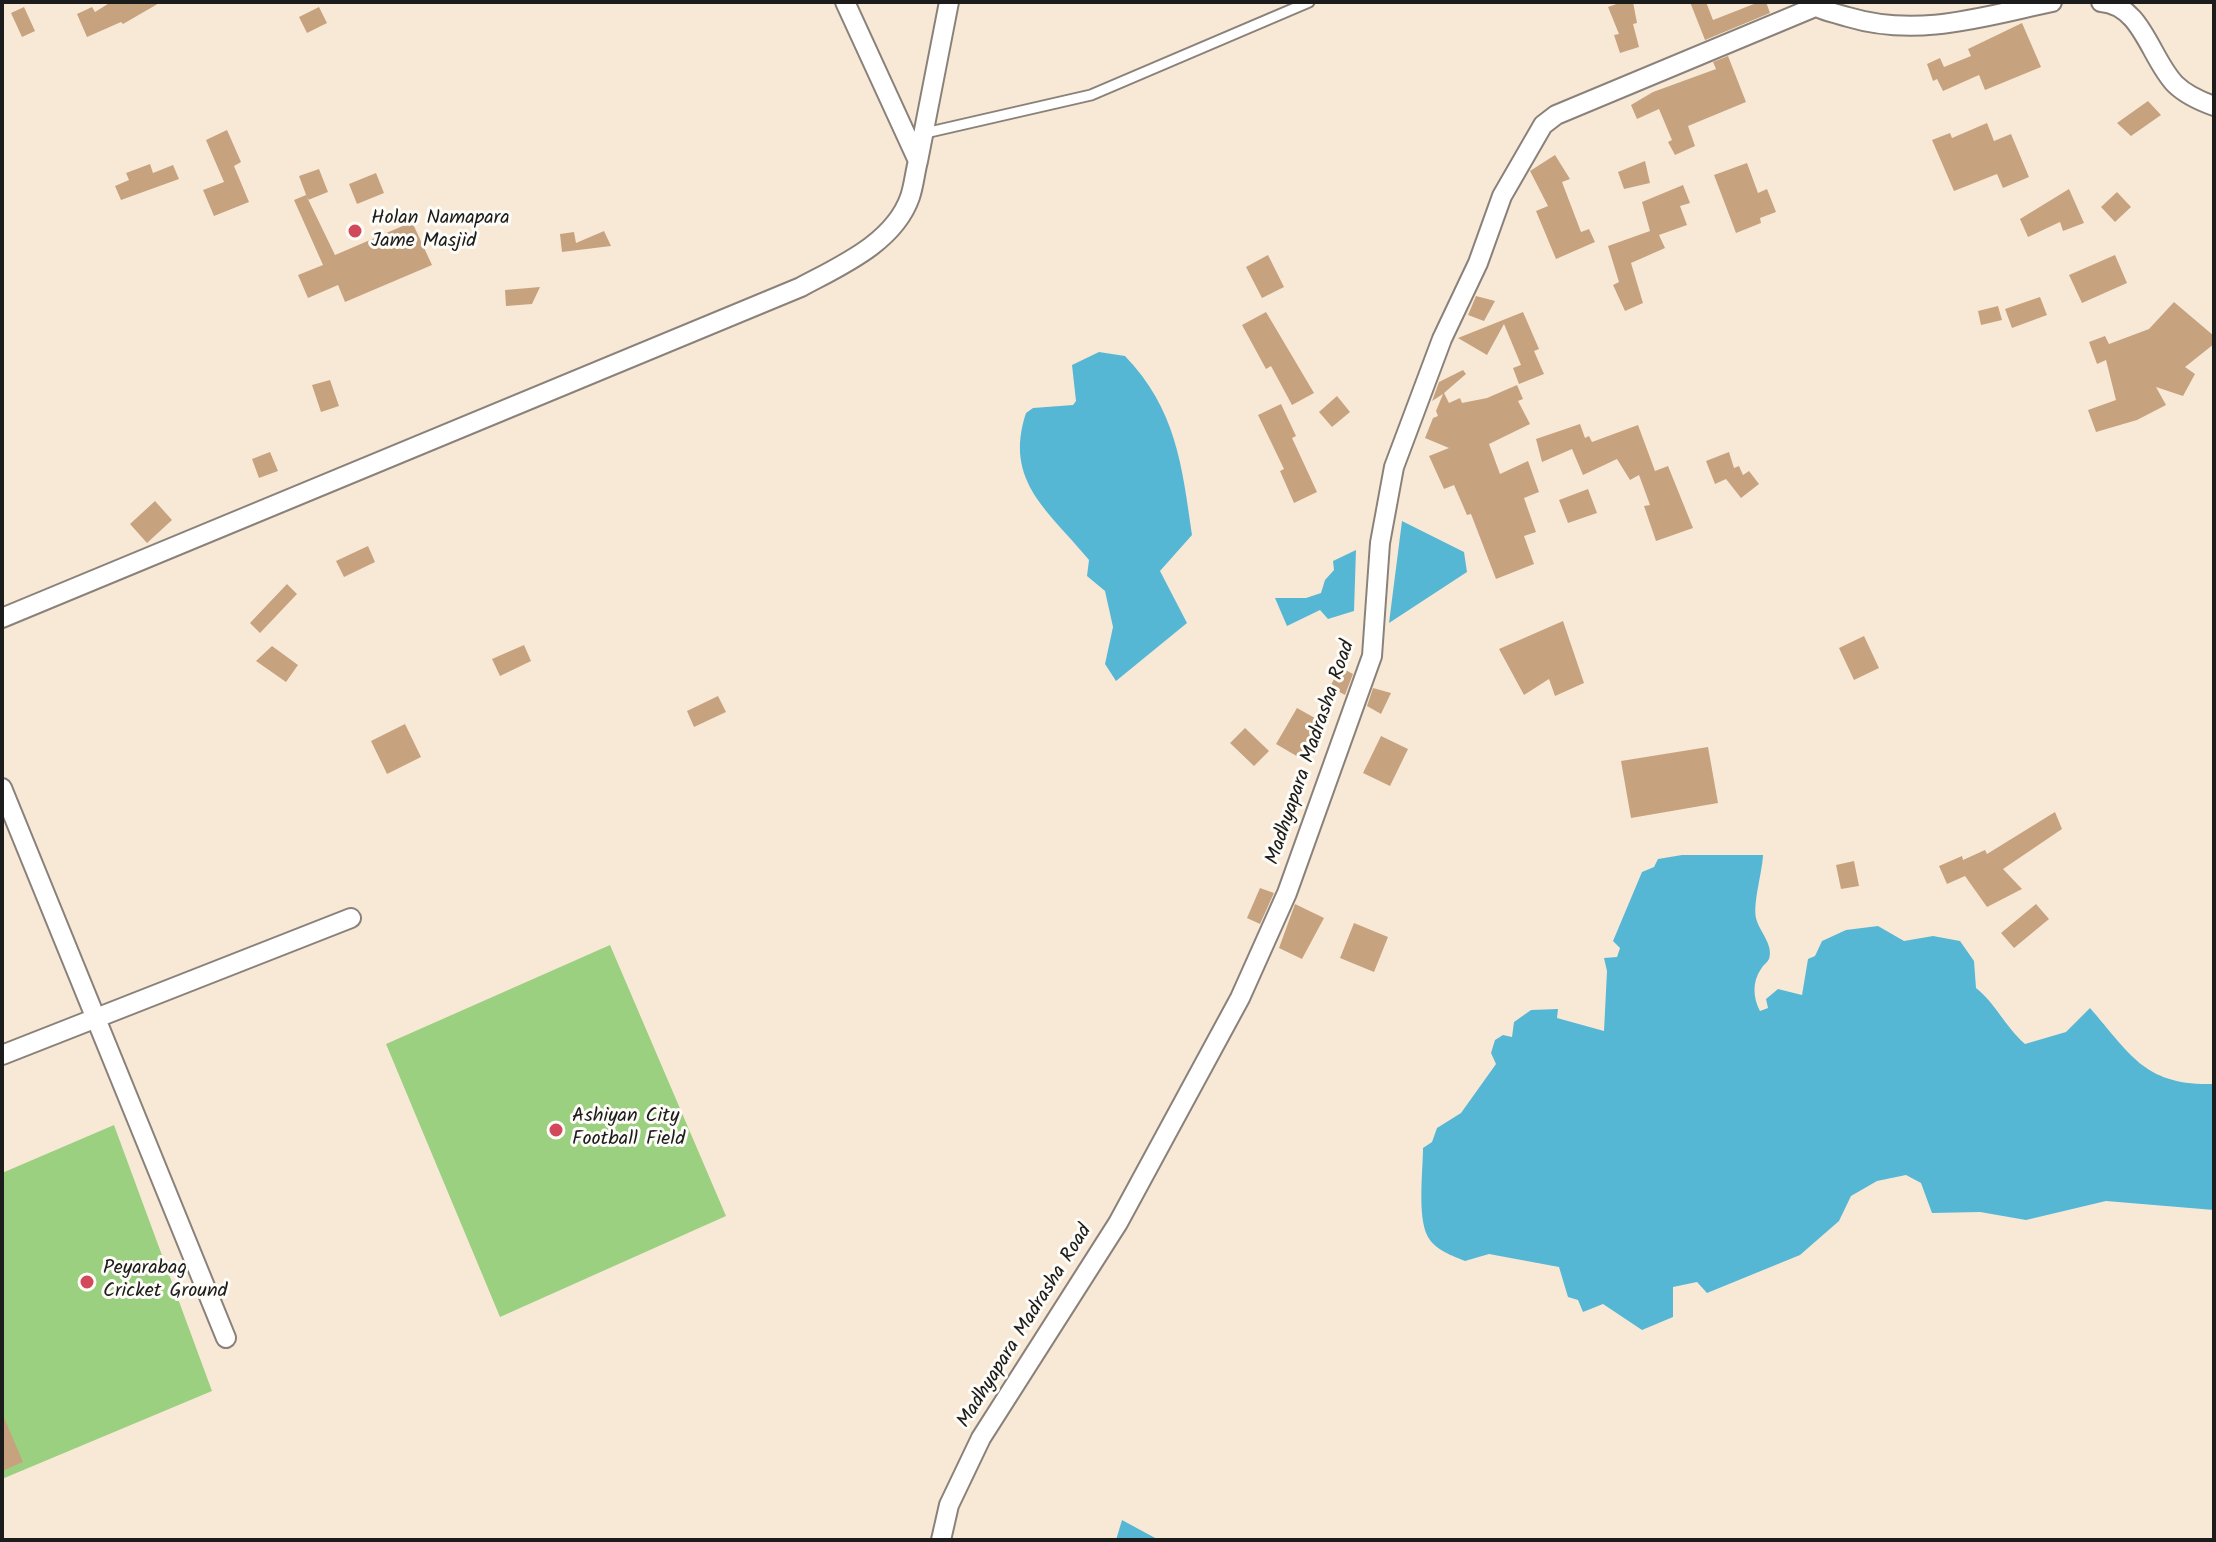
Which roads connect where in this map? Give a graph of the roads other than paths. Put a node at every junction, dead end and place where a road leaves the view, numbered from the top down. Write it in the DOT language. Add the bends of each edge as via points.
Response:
graph roads {
  1 [pos="845,2"];
  2 [pos="949,2"];
  3 [pos="1309,2"];
  4 [pos="2052,2"];
  5 [pos="2101,2"];
  6 [pos="1811,5"];
  7 [pos="2214,106"];
  8 [pos="921,134"];
  9 [pos="918,161"];
  10 [pos="2,618"];
  11 [pos="2,788"];
  12 [pos="351,918"];
  13 [pos="95,1017"];
  14 [pos="2,1055"];
  15 [pos="226,1338"];
  16 [pos="941,1540"];
  1 -- 9 [label="street"];
  2 -- 8 [label="street"];
  3 -- 8 [label="lane" via="1091,95"];
  4 -- 6 [label="street" via="1905,29 1869,24"];
  5 -- 7 [label="street" via="2124,8 2175,84"];
  6 -- 16 [label="street, Madhyapara Madrasha Road" via="1556,115 1543,125 1502,196 1394,467 1380,543 1372,656 1287,893 1240,998 1118,1223 981,1438 949,1505"];
  8 -- 9 [label="street"];
  9 -- 10 [label="street" via="909,198 881,239 801,287"];
  11 -- 13 [label="street"];
  12 -- 13 [label="street"];
  13 -- 14 [label="street"];
  13 -- 15 [label="street"];
}
